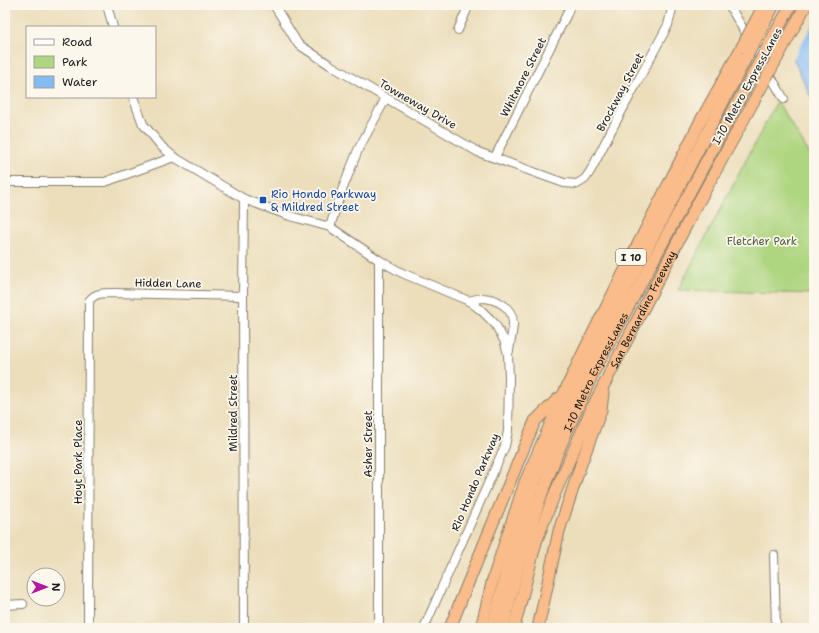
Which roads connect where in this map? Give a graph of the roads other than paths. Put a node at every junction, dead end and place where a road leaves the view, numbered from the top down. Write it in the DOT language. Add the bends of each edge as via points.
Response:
graph roads {
  1 [pos="107,5"];
  2 [pos="274,5"];
  3 [pos="469,5"];
  4 [pos="570,5"];
  5 [pos="673,5"];
  6 [pos="729,5"];
  7 [pos="764,5"];
  8 [pos="774,5"];
  9 [pos="791,5"];
  10 [pos="806,5"];
  11 [pos="113,26"];
  12 [pos="458,30"];
  13 [pos="745,51"];
  14 [pos="743,92"];
  15 [pos="133,98"];
  16 [pos="386,98"];
  17 [pos="784,99"];
  18 [pos="731,143"];
  19 [pos="174,157"];
  20 [pos="495,158"];
  21 [pos="5,182"];
  22 [pos="577,184"];
  23 [pos="244,199"];
  24 [pos="330,227"];
  25 [pos="379,260"];
  26 [pos="244,296"];
  27 [pos="92,297"];
  28 [pos="469,301"];
  29 [pos="508,354"];
  30 [pos="604,384"];
  31 [pos="564,393"];
  32 [pos="774,554"];
  33 [pos="23,604"];
  34 [pos="5,605"];
  35 [pos="88,628"];
  36 [pos="244,628"];
  37 [pos="379,628"];
  38 [pos="424,628"];
  39 [pos="450,628"];
  40 [pos="481,628"];
  41 [pos="492,628"];
  42 [pos="503,628"];
  43 [pos="514,628"];
  44 [pos="538,628"];
  45 [pos="776,628"];
  1 -- 11 [label="street"];
  2 -- 16 [label="street, Towneway Drive" via="298,44"];
  3 -- 12 [label="street"];
  4 -- 20 [label="street, Whitmore Street"];
  5 -- 22 [label="street, Brockway Street" via="668,25 592,170"];
  6 -- 17 [label="street"];
  7 -- 13 [label="highway, I 10, bridge"];
  8 -- 13 [label="highway, I-10 Metro ExpressLanes, bridge"];
  9 -- 14 [label="highway, I-10 Metro ExpressLanes, bridge"];
  10 -- 18 [label="highway, San Bernardino Freeway, bridge"];
  13 -- 31 [label="highway, I 10" via="700,122"];
  13 -- 41 [label="highway, I-10 Metro ExpressLanes" via="691,165 558,424 534,483"];
  14 -- 18 [label="highway"];
  14 -- 42 [label="highway, I-10 Metro ExpressLanes" via="597,366 554,460 530,529"];
  15 -- 19 [label="street, Rio Hondo Parkway" via="143,124"];
  16 -- 20 [label="street, Towneway Drive" via="478,152"];
  16 -- 24 [label="street" via="358,150"];
  18 -- 30 [label="highway, San Bernardino Freeway"];
  19 -- 21 [label="street" via="105,182"];
  19 -- 23 [label="street, Rio Hondo Parkway"];
  20 -- 22 [label="street, Towneway Drive" via="564,182"];
  23 -- 24 [label="street, Rio Hondo Parkway"];
  23 -- 26 [label="street, Mildred Street"];
  24 -- 25 [label="street, Rio Hondo Parkway"];
  25 -- 28 [label="street, Rio Hondo Parkway" via="402,273"];
  25 -- 37 [label="street, Asher Street"];
  26 -- 27 [label="street, Hidden Lane" via="112,293"];
  26 -- 36 [label="street, Mildred Street"];
  27 -- 35 [label="street, Hoyt Park Place" via="89,301"];
  28 -- 29 [label="street, Rio Hondo Parkway" via="495,324"];
  28 -- 29 [label="street" via="482,298 497,301 512,314"];
  29 -- 38 [label="street, Rio Hondo Parkway" via="508,431 505,446"];
  30 -- 43 [label="highway, San Bernardino Freeway" via="536,542"];
  30 -- 44 [label="highway" via="601,410 558,531"];
  31 -- 39 [label="highway" via="535,421"];
  31 -- 40 [label="highway, I 10" via="524,482 493,579"];
  32 -- 45 [label="street"];
  33 -- 34 [label="street"];
}
